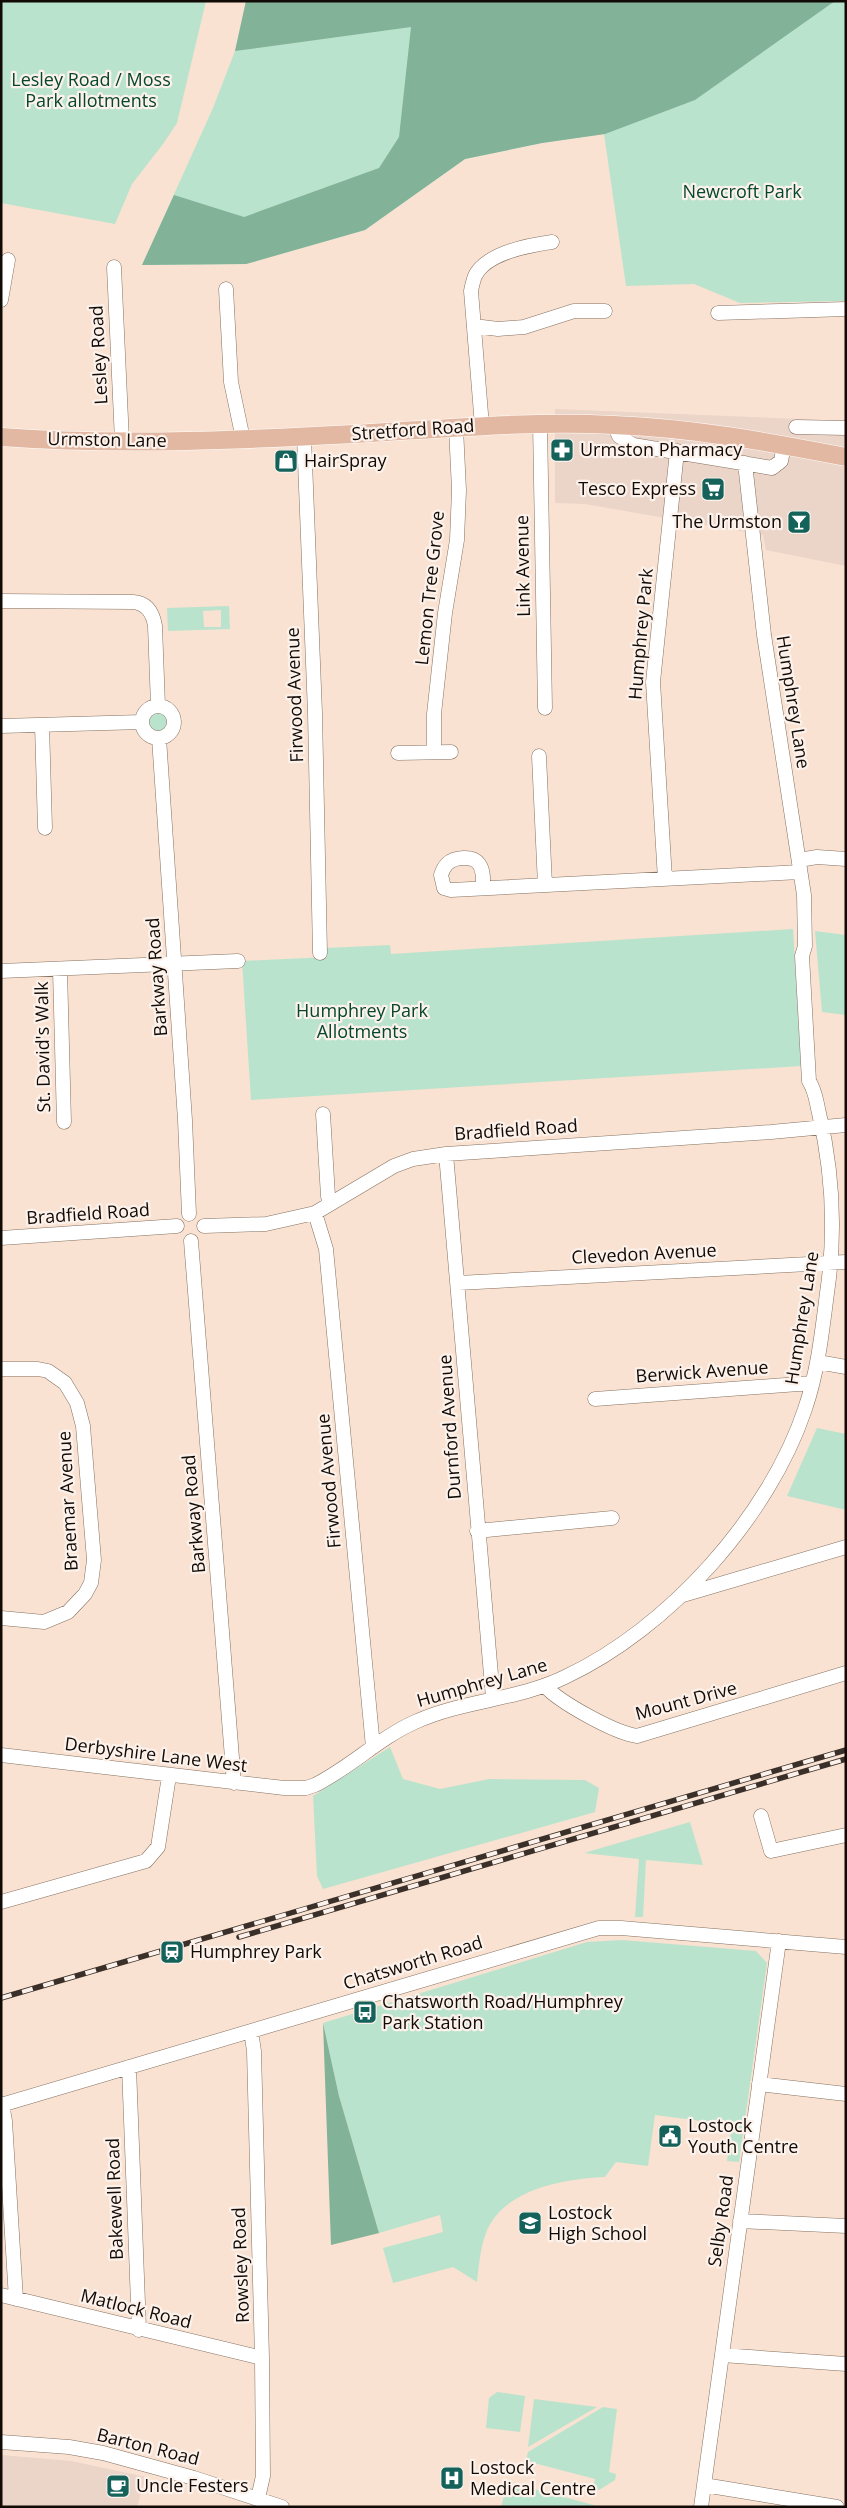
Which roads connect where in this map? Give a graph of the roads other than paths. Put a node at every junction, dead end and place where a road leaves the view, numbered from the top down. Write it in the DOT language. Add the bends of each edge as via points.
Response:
graph roads {
  1 [pos="552,242"];
  2 [pos="8,260"];
  3 [pos="114,268"];
  4 [pos="226,289"];
  5 [pos="1,300"];
  6 [pos="846,309"];
  7 [pos="605,311"];
  8 [pos="718,313"];
  9 [pos="474,326"];
  10 [pos="540,423"];
  11 [pos="614,424"];
  12 [pos="482,426"];
  13 [pos="796,427"];
  14 [pos="456,428"];
  15 [pos="846,428"];
  16 [pos="1,437"];
  17 [pos="304,437"];
  18 [pos="244,439"];
  19 [pos="212,440"];
  20 [pos="122,442"];
  21 [pos="784,445"];
  22 [pos="677,451"];
  23 [pos="846,456"];
  24 [pos="745,462"];
  25 [pos="1,601"];
  26 [pos="158,706"];
  27 [pos="545,708"];
  28 [pos="142,722"];
  29 [pos="42,725"];
  30 [pos="1,726"];
  31 [pos="159,738"];
  32 [pos="434,752"];
  33 [pos="452,752"];
  34 [pos="398,753"];
  35 [pos="539,756"];
  36 [pos="45,828"];
  37 [pos="846,859"];
  38 [pos="800,866"];
  39 [pos="665,879"];
  40 [pos="545,885"];
  41 [pos="483,888"];
  42 [pos="320,953"];
  43 [pos="238,961"];
  44 [pos="174,963"];
  45 [pos="60,970"];
  46 [pos="1,971"];
  47 [pos="323,1114"];
  48 [pos="64,1122"];
  49 [pos="823,1125"];
  50 [pos="846,1125"];
  51 [pos="446,1154"];
  52 [pos="330,1204"];
  53 [pos="316,1213"];
  54 [pos="190,1214"];
  55 [pos="176,1226"];
  56 [pos="204,1226"];
  57 [pos="1,1238"];
  58 [pos="191,1241"];
  59 [pos="831,1262"];
  60 [pos="846,1262"];
  61 [pos="458,1284"];
  62 [pos="818,1362"];
  63 [pos="846,1367"];
  64 [pos="1,1369"];
  65 [pos="812,1384"];
  66 [pos="595,1399"];
  67 [pos="612,1518"];
  68 [pos="477,1531"];
  69 [pos="846,1547"];
  70 [pos="682,1596"];
  71 [pos="1,1618"];
  72 [pos="846,1674"];
  73 [pos="545,1686"];
  74 [pos="492,1698"];
  75 [pos="373,1747"];
  76 [pos="1,1755"];
  77 [pos="169,1776"];
  78 [pos="234,1783"];
  79 [pos="306,1788"];
  80 [pos="761,1816"];
  81 [pos="846,1835"];
  82 [pos="1,1902"];
  83 [pos="779,1941"];
  84 [pos="846,1947"];
  85 [pos="251,2031"];
  86 [pos="129,2067"];
  87 [pos="759,2084"];
  88 [pos="846,2094"];
  89 [pos="2,2104"];
  90 [pos="740,2221"];
  91 [pos="846,2226"];
  92 [pos="1,2295"];
  93 [pos="16,2299"];
  94 [pos="138,2330"];
  95 [pos="722,2354"];
  96 [pos="262,2358"];
  97 [pos="846,2364"];
  98 [pos="1,2442"];
  99 [pos="704,2485"];
  100 [pos="258,2498"];
  101 [pos="282,2507"];
  102 [pos="701,2507"];
  103 [pos="837,2507"];
  1 -- 9 [label="street" via="500,256 476,275 471,291"];
  2 -- 5 [label="street"];
  3 -- 20 [label="street, Lesley Road"];
  4 -- 18 [label="street" via="231,382"];
  6 -- 8 [label="street"];
  7 -- 9 [label="street" via="574,311 524,327 498,329"];
  9 -- 12 [label="street"];
  10 -- 11 [label="main road, Stretford Road"];
  10 -- 12 [label="main road, Stretford Road"];
  10 -- 27 [label="street, Link Avenue"];
  11 -- 21 [label="main road, Stretford Road" via="764,437"];
  11 -- 22 [label="street" via="619,436 633,445"];
  12 -- 14 [label="main road, Stretford Road"];
  13 -- 15 [label="street"];
  14 -- 17 [label="main road, Stretford Road"];
  14 -- 32 [label="street, Lemon Tree Grove" via="457,540 434,714"];
  16 -- 20 [label="main road, Urmston Lane"];
  17 -- 18 [label="main road, Stretford Road"];
  17 -- 42 [label="street, Firwood Avenue"];
  18 -- 19 [label="main road, Stretford Road"];
  19 -- 20 [label="main road, Urmston Lane"];
  21 -- 23 [label="main road, Stretford Road"];
  21 -- 24 [label="street" via="781,461 772,468"];
  22 -- 24 [label="street"];
  22 -- 39 [label="street, Humphrey Park" via="653,682"];
  24 -- 38 [label="street, Humphrey Lane" via="764,634"];
  25 -- 26 [label="street" via="142,604 151,613 155,626"];
  26 -- 28 [label="street" via="145,713"];
  26 -- 31 [label="street" via="168,710 173,719 172,729"];
  28 -- 29 [label="street"];
  28 -- 31 [label="street" via="149,735"];
  29 -- 30 [label="street"];
  29 -- 36 [label="street"];
  31 -- 44 [label="street, Barkway Road"];
  32 -- 33 [label="street"];
  32 -- 34 [label="street"];
  35 -- 40 [label="street"];
  37 -- 38 [label="street" via="818,857"];
  38 -- 39 [label="street"];
  38 -- 49 [label="street, Humphrey Lane" via="818,1081 815,1091"];
  39 -- 40 [label="street"];
  40 -- 41 [label="street"];
  43 -- 44 [label="street"];
  44 -- 45 [label="street"];
  44 -- 54 [label="street, Barkway Road"];
  45 -- 46 [label="street"];
  45 -- 48 [label="street, St. David's Walk"];
  47 -- 52 [label="street"];
  49 -- 50 [label="street, Bradfield Road"];
  49 -- 51 [label="street, Bradfield Road" via="771,1132"];
  49 -- 59 [label="street, Humphrey Lane" via="832,1200"];
  51 -- 52 [label="street, Bradfield Road" via="413,1159 394,1166"];
  51 -- 61 [label="street, Durnford Avenue"];
  52 -- 53 [label="street, Bradfield Road"];
  53 -- 56 [label="street, Bradfield Road" via="266,1224"];
  53 -- 75 [label="street, Firwood Avenue" via="326,1249"];
  54 -- 55 [label="street" via="182,1216"];
  54 -- 56 [label="street" via="198,1216"];
  55 -- 57 [label="street, Bradfield Road"];
  55 -- 58 [label="street" via="182,1238"];
  56 -- 58 [label="street" via="202,1235"];
  58 -- 78 [label="street, Barkway Road"];
  59 -- 60 [label="street"];
  59 -- 61 [label="street, Clevedon Avenue"];
  59 -- 62 [label="street, Humphrey Lane"];
  61 -- 68 [label="street, Durnford Avenue"];
  62 -- 63 [label="street"];
  62 -- 65 [label="street, Humphrey Lane"];
  64 -- 71 [label="street, Braemar Avenue" via="48,1371 65,1383 77,1403 84,1426 94,1560 86,1594 68,1612 44,1622"];
  65 -- 66 [label="street, Berwick Avenue"];
  65 -- 70 [label="street, Humphrey Lane" via="796,1431 763,1494 712,1563"];
  67 -- 68 [label="street"];
  68 -- 74 [label="street, Durnford Avenue"];
  69 -- 70 [label="street"];
  70 -- 73 [label="street, Humphrey Lane" via="614,1649"];
  72 -- 73 [label="street, Mount Drive" via="637,1736 620,1732 556,1696"];
  73 -- 74 [label="street, Humphrey Lane"];
  74 -- 75 [label="street, Humphrey Lane" via="435,1713 404,1727"];
  75 -- 79 [label="street, Humphrey Lane" via="324,1781"];
  76 -- 77 [label="street, Derbyshire Lane West"];
  77 -- 78 [label="street, Derbyshire Lane West"];
  77 -- 82 [label="street" via="158,1847 146,1860"];
  78 -- 79 [label="street, Derbyshire Lane West"];
  80 -- 81 [label="street" via="771,1851"];
  83 -- 84 [label="street, Chatsworth Road"];
  83 -- 85 [label="street, Chatsworth Road" via="599,1928"];
  83 -- 87 [label="street, Selby Road"];
  85 -- 86 [label="street, Chatsworth Road"];
  85 -- 96 [label="street, Rowsley Road" via="254,2043"];
  86 -- 89 [label="street, Chatsworth Road"];
  86 -- 94 [label="street, Bakewell Road"];
  87 -- 88 [label="street"];
  87 -- 90 [label="street, Selby Road"];
  89 -- 93 [label="street"];
  90 -- 91 [label="street"];
  90 -- 95 [label="street, Selby Road"];
  92 -- 93 [label="street, Matlock Road"];
  93 -- 94 [label="street, Matlock Road"];
  94 -- 96 [label="street, Matlock Road"];
  95 -- 97 [label="street"];
  95 -- 99 [label="street, Selby Road"];
  96 -- 100 [label="street, Rowsley Road" via="262,2476"];
  98 -- 100 [label="street, Barton Road" via="103,2453"];
  99 -- 102 [label="street, Selby Road"];
  99 -- 103 [label="street"];
  100 -- 101 [label="street, Barton Road"];
}
